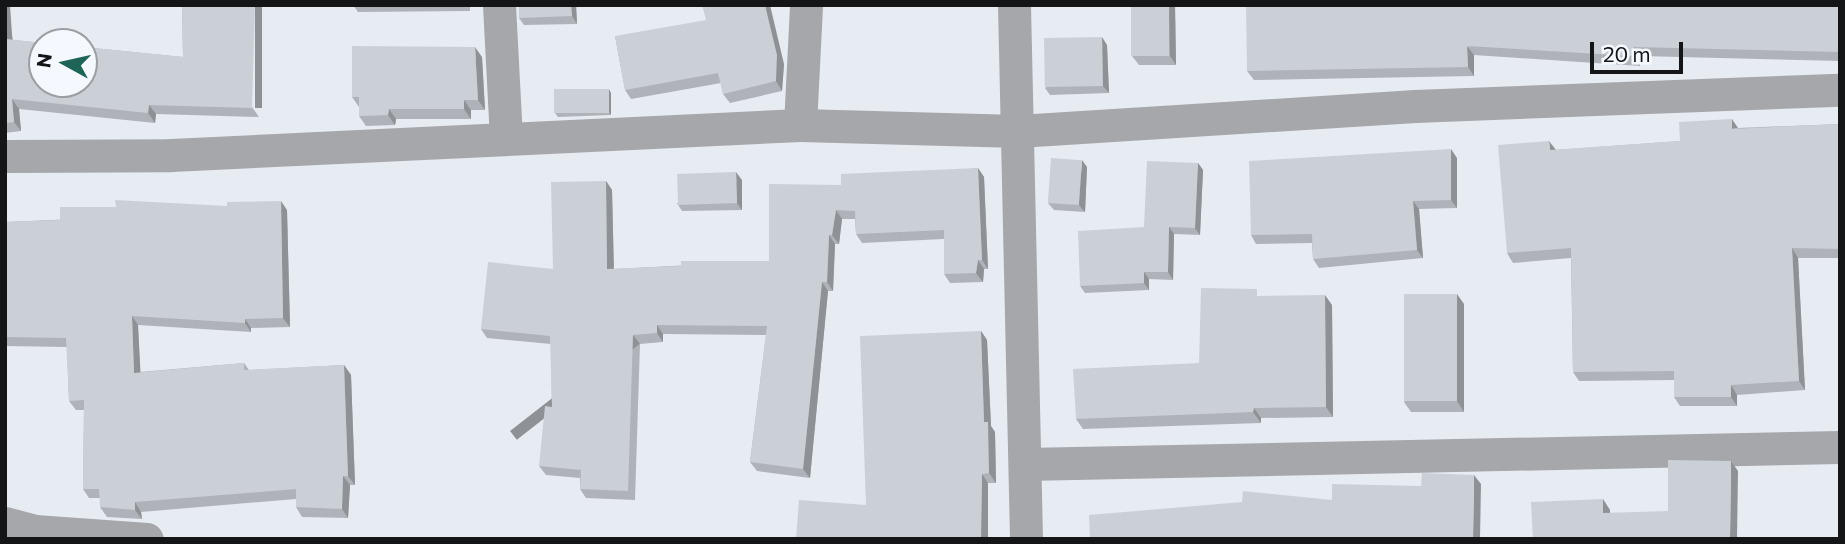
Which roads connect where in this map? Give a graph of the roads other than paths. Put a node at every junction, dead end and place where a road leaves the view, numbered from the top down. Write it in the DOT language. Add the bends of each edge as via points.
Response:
graph roads {
  1 [pos="499,5"];
  2 [pos="806,5"];
  3 [pos="1014,5"];
  4 [pos="1840,90"];
  5 [pos="800,125"];
  6 [pos="1018,131"];
  7 [pos="506,137"];
  8 [pos="5,156"];
  9 [pos="1840,447"];
  10 [pos="1025,464"];
  11 [pos="5,523"];
  12 [pos="147,539"];
  13 [pos="1026,539"];
  1 -- 7 [label="street"];
  2 -- 5 [label="street"];
  3 -- 6 [label="street"];
  4 -- 6 [label="street" via="1415,106"];
  5 -- 6 [label="street"];
  5 -- 7 [label="street"];
  6 -- 10 [label="street"];
  7 -- 8 [label="street" via="171,155"];
  9 -- 10 [label="street"];
  10 -- 13 [label="street"];
  11 -- 12 [label="street" via="35,531"];
}
